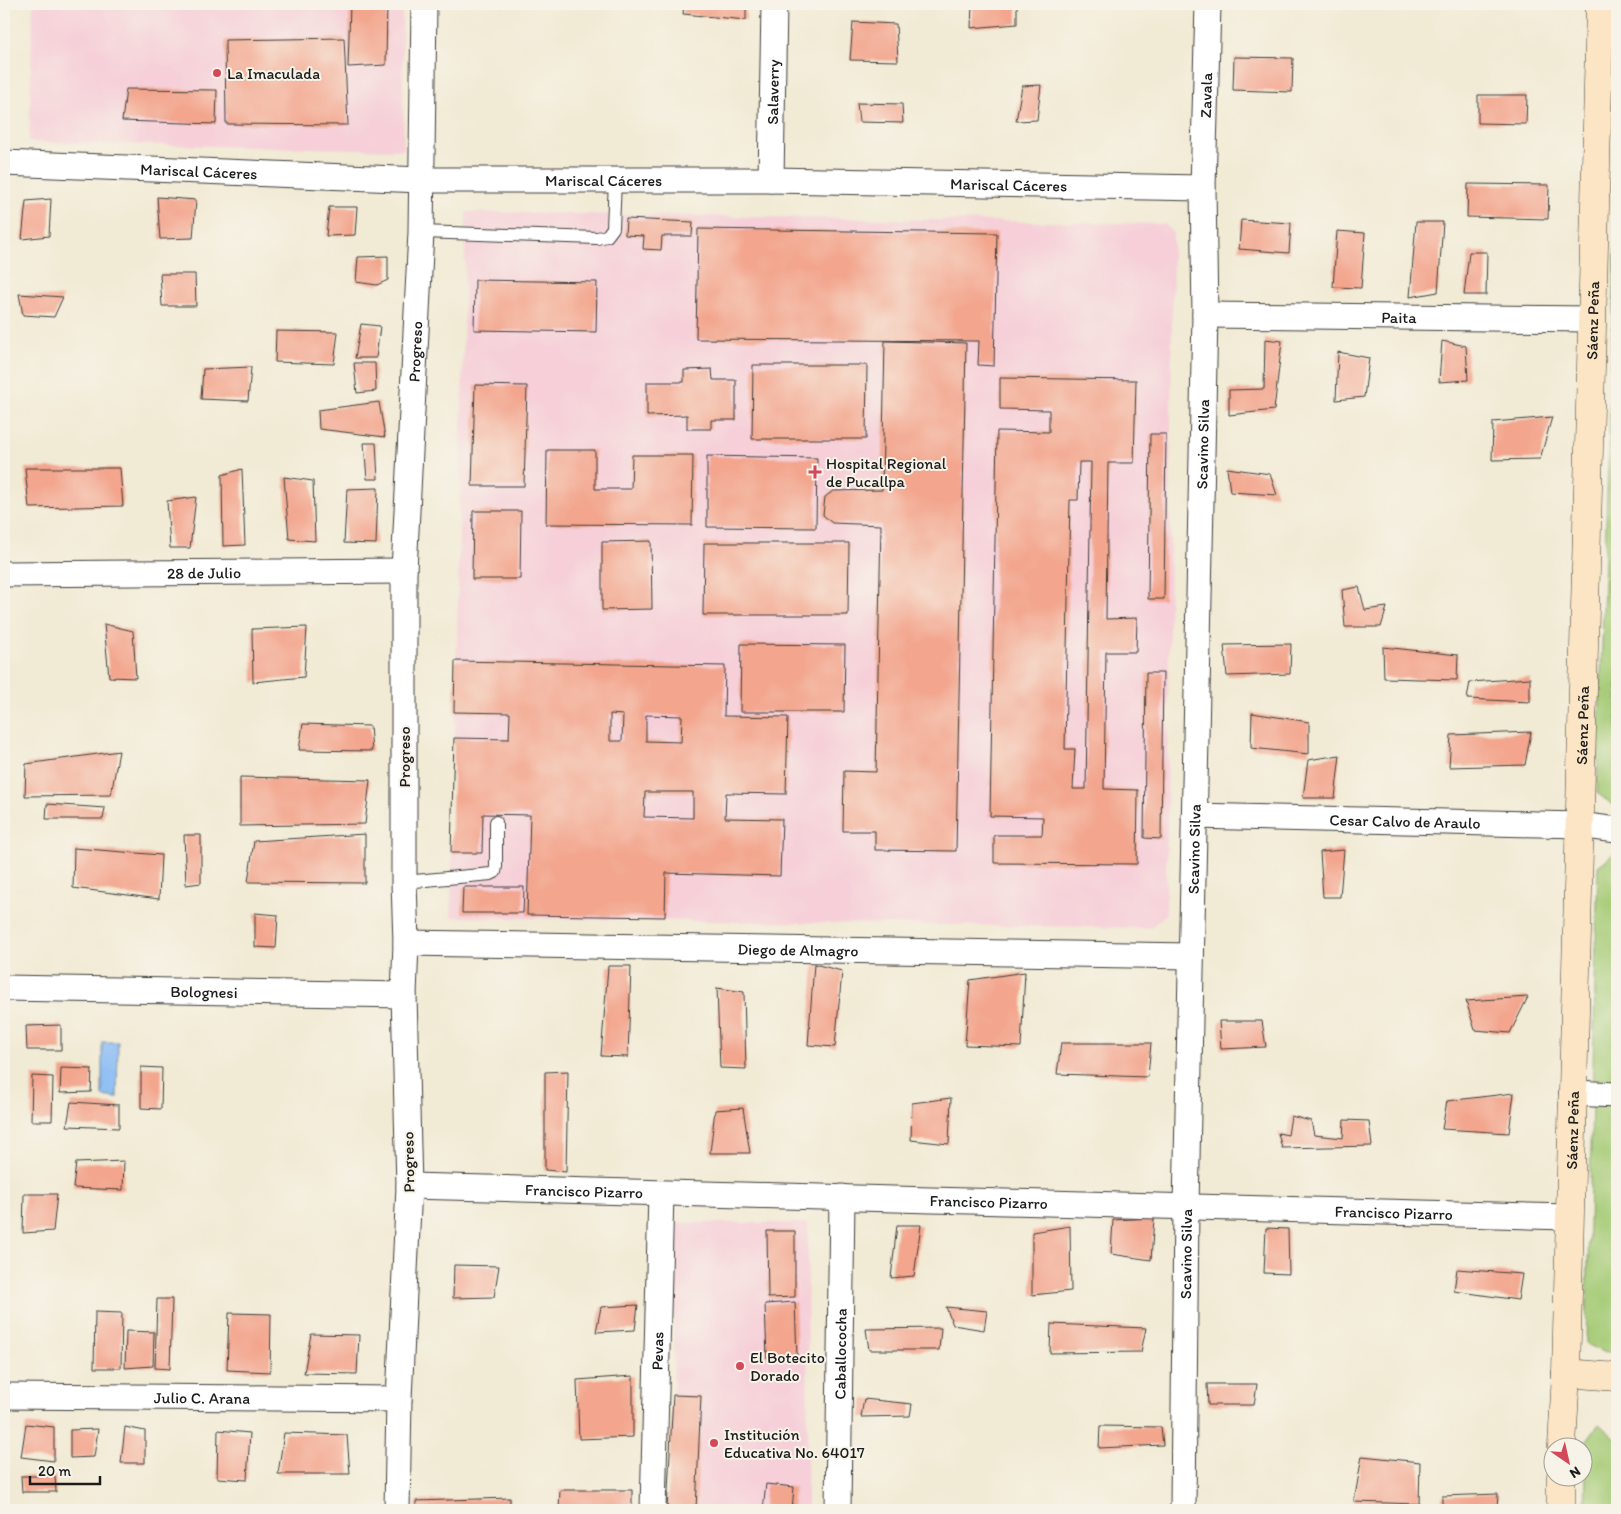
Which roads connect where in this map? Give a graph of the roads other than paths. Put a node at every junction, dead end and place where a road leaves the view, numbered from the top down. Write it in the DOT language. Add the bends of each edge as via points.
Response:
graph roads {
  1 [pos="424,4"];
  2 [pos="774,4"];
  3 [pos="1208,4"];
  4 [pos="1600,4"];
  5 [pos="4,163"];
  6 [pos="422,180"];
  7 [pos="615,180"];
  8 [pos="771,180"];
  9 [pos="1203,188"];
  10 [pos="421,232"];
  11 [pos="1204,315"];
  12 [pos="1592,319"];
  13 [pos="404,571"];
  14 [pos="4,574"];
  15 [pos="1194,816"];
  16 [pos="496,822"];
  17 [pos="1579,826"];
  18 [pos="1617,830"];
  19 [pos="404,882"];
  20 [pos="406,943"];
  21 [pos="1191,956"];
  22 [pos="4,988"];
  23 [pos="404,994"];
  24 [pos="1572,1093"];
  25 [pos="1617,1095"];
  26 [pos="409,1186"];
  27 [pos="661,1193"];
  28 [pos="842,1197"];
  29 [pos="1186,1207"];
  30 [pos="1568,1217"];
  31 [pos="1566,1373"];
  32 [pos="1617,1377"];
  33 [pos="4,1396"];
  34 [pos="399,1399"];
  35 [pos="1563,1436"];
  36 [pos="1561,1486"];
  37 [pos="396,1510"];
  38 [pos="653,1510"];
  39 [pos="838,1510"];
  40 [pos="1183,1510"];
  41 [pos="1560,1510"];
  1 -- 6 [label="street, Progreso"];
  2 -- 8 [label="street, Salaverry"];
  3 -- 9 [label="street, Zavala"];
  4 -- 12 [label="main road, Sáenz Peña"];
  5 -- 6 [label="street, Mariscal Cáceres"];
  6 -- 7 [label="street, Mariscal Cáceres"];
  6 -- 10 [label="street, Progreso"];
  7 -- 8 [label="street, Mariscal Cáceres"];
  7 -- 10 [label="lane" via="613,228 607,236"];
  8 -- 9 [label="street, Mariscal Cáceres"];
  9 -- 11 [label="street, Scavino Silva"];
  10 -- 13 [label="street, Progreso"];
  11 -- 12 [label="street, Paita"];
  11 -- 15 [label="street, Scavino Silva"];
  12 -- 17 [label="main road, Sáenz Peña"];
  13 -- 14 [label="street, 28 de Julio"];
  13 -- 19 [label="street, Progreso"];
  15 -- 17 [label="street, Cesar Calvo de Araulo"];
  15 -- 21 [label="street, Scavino Silva"];
  16 -- 19 [label="lane" via="495,872"];
  17 -- 18 [label="street, Cesar Calvo de Araulo"];
  17 -- 24 [label="main road, Sáenz Peña"];
  19 -- 20 [label="street, Progreso"];
  20 -- 21 [label="street, Diego de Almagro"];
  20 -- 23 [label="street, Progreso"];
  21 -- 29 [label="street, Scavino Silva"];
  22 -- 23 [label="street, Bolognesi"];
  23 -- 26 [label="street, Progreso"];
  24 -- 25 [label="street"];
  24 -- 30 [label="main road, Sáenz Peña"];
  26 -- 27 [label="street, Francisco Pizarro"];
  26 -- 34 [label="street, Progreso"];
  27 -- 28 [label="street, Francisco Pizarro"];
  27 -- 38 [label="street, Pevas"];
  28 -- 29 [label="street, Francisco Pizarro"];
  28 -- 39 [label="street, Caballococha"];
  29 -- 30 [label="street, Francisco Pizarro"];
  29 -- 40 [label="street, Scavino Silva"];
  30 -- 31 [label="main road, Sáenz Peña"];
  31 -- 32 [label="main road"];
  31 -- 35 [label="main road, Sáenz Peña"];
  33 -- 34 [label="street, Julio C. Arana"];
  34 -- 37 [label="street, Progreso"];
  36 -- 41 [label="main road"];
}
